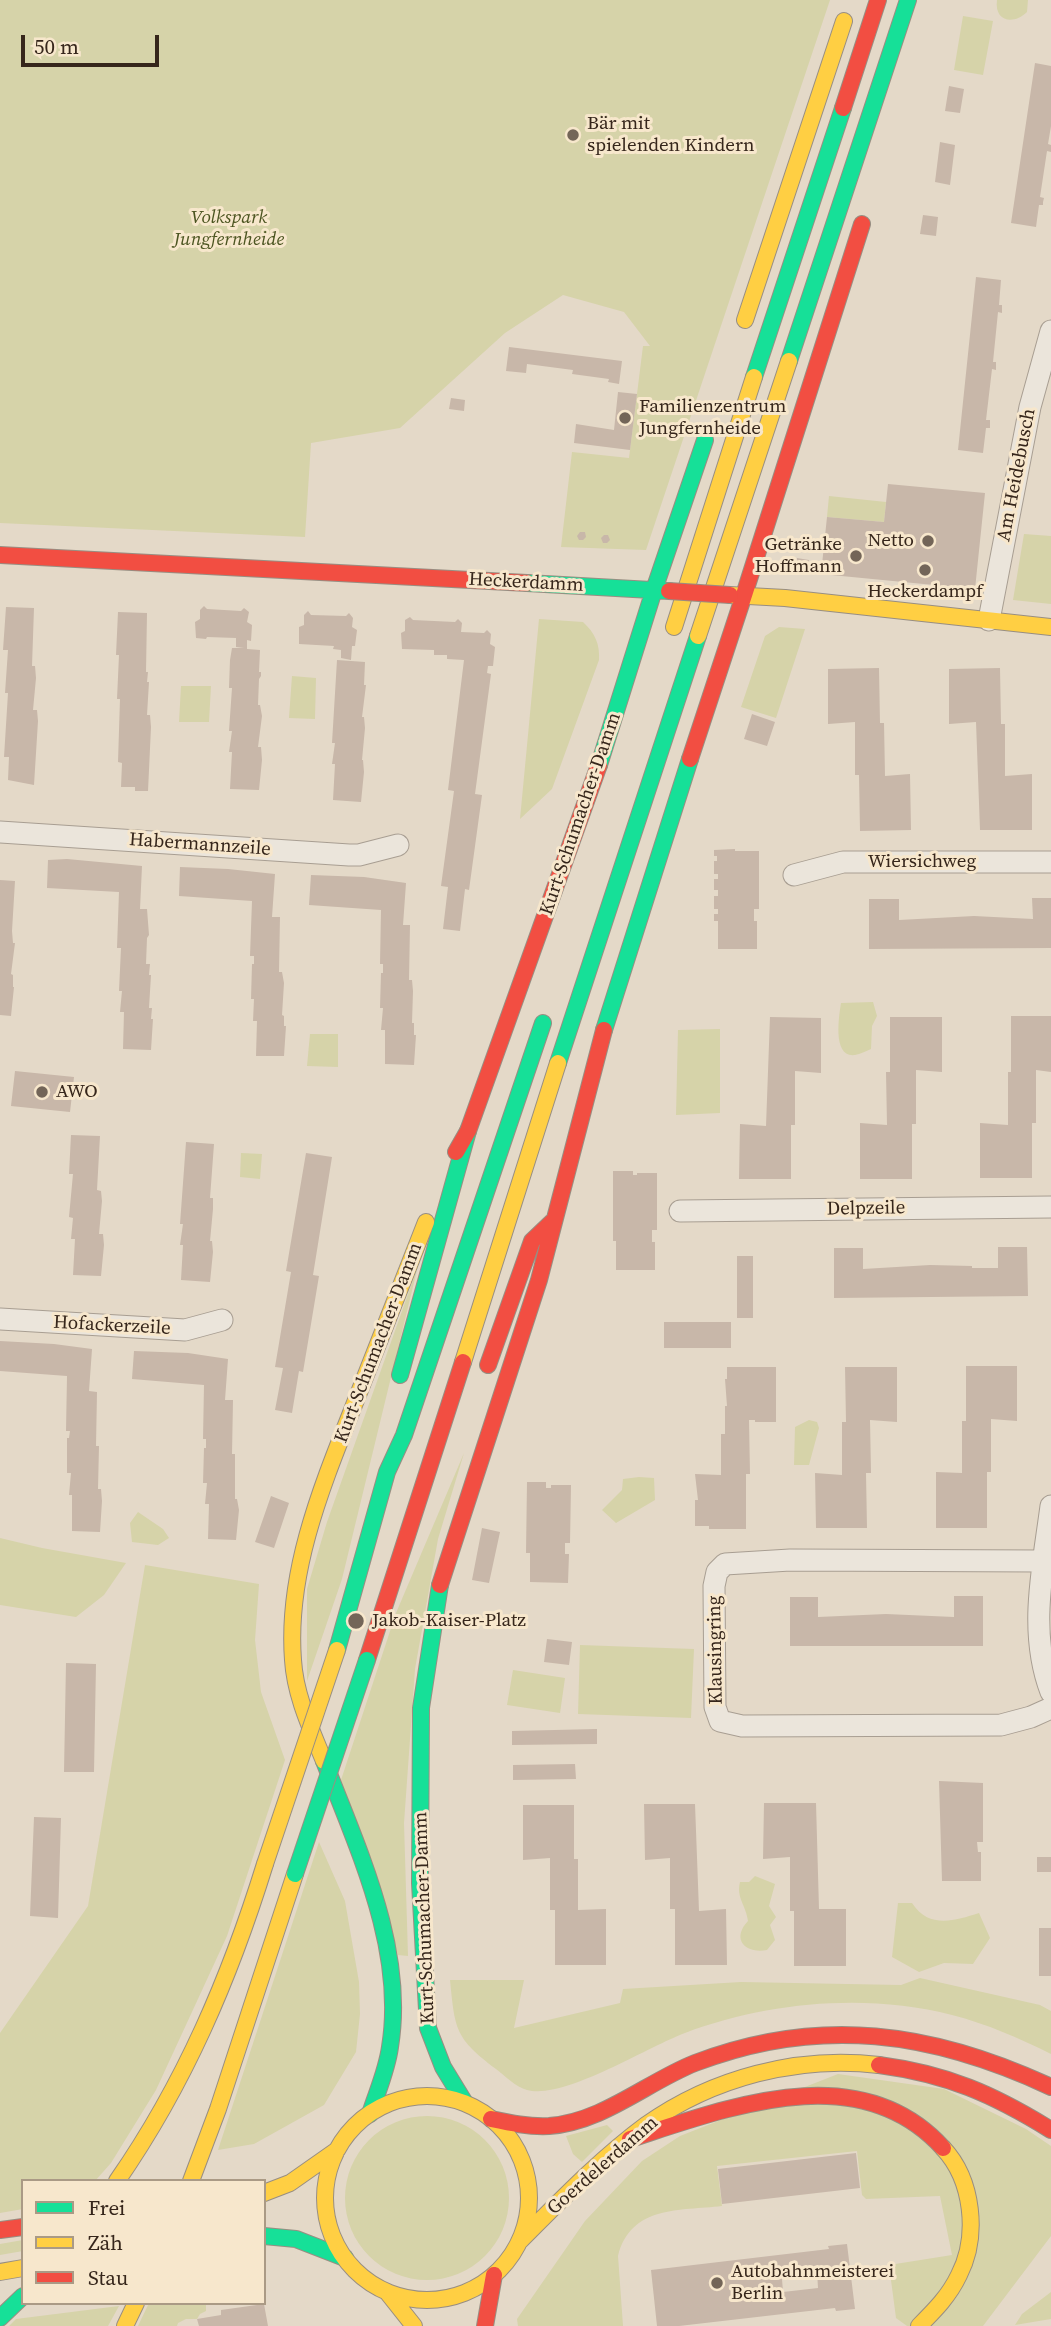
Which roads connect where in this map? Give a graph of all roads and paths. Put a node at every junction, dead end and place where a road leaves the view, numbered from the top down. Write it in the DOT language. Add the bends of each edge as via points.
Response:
graph roads {
  1 [pos="878,0"];
  2 [pos="908,0"];
  3 [pos="850,7"];
  4 [pos="867,209"];
  5 [pos="1051,331"];
  6 [pos="739,338"];
  7 [pos="709,427"];
  8 [pos="0,555"];
  9 [pos="662,590"];
  10 [pos="737,595"];
  11 [pos="989,620"];
  12 [pos="1051,627"];
  13 [pos="667,648"];
  14 [pos="0,832"];
  15 [pos="398,845"];
  16 [pos="1051,862"];
  17 [pos="794,875"];
  18 [pos="547,1009"];
  19 [pos="468,1130"];
  20 [pos="1051,1207"];
  21 [pos="680,1211"];
  22 [pos="552,1222"];
  23 [pos="0,1320"];
  24 [pos="222,1320"];
  25 [pos="481,1385"];
  26 [pos="396,1395"];
  27 [pos="393,1420"];
  28 [pos="454,1445"];
  29 [pos="432,1462"];
  30 [pos="387,1472"];
  31 [pos="1051,1506"];
  32 [pos="1042,1561"];
  33 [pos="1051,1692"];
  34 [pos="1051,1708"];
  35 [pos="1051,2087"];
  36 [pos="465,2103"];
  37 [pos="370,2114"];
  38 [pos="491,2119"];
  39 [pos="1051,2130"];
  40 [pos="630,2139"];
  41 [pos="337,2150"];
  42 [pos="118,2179"];
  43 [pos="192,2179"];
  44 [pos="266,2192"];
  45 [pos="21,2227"];
  46 [pos="0,2230"];
  47 [pos="266,2236"];
  48 [pos="519,2242"];
  49 [pos="345,2258"];
  50 [pos="21,2268"];
  51 [pos="0,2272"];
  52 [pos="494,2275"];
  53 [pos="387,2292"];
  54 [pos="21,2298"];
  55 [pos="135,2305"];
  56 [pos="0,2318"];
  57 [pos="125,2326"];
  58 [pos="414,2326"];
  59 [pos="485,2326"];
  60 [pos="919,2326"];
  1 -- 13 [label="main road"];
  2 -- 29 [label="main road" via="581,990"];
  3 -- 6 [label="main road"];
  4 -- 10 [label="main road, Kurt-Schumacher-Damm"];
  5 -- 11 [label="street, Am Heidebusch" via="1030,407"];
  7 -- 9 [label="main road, Kurt-Schumacher-Damm"];
  8 -- 9 [label="main road, Heckerdamm"];
  9 -- 10 [label="main road, Heckerdamm, bridge"];
  9 -- 19 [label="main road, Kurt-Schumacher-Damm"];
  10 -- 11 [label="main road, Heckerdamm"];
  10 -- 22 [label="main road, Kurt-Schumacher-Damm" via="593,1065"];
  11 -- 12 [label="main road, Heckerdamm"];
  14 -- 15 [label="street, Habermannzeile" via="348,855"];
  16 -- 17 [label="street, Wiersichweg" via="843,862"];
  18 -- 30 [label="main road" via="404,1435"];
  19 -- 26 [label="main road"];
  19 -- 37 [label="main road, Kurt-Schumacher-Damm" via="449,1165 321,1492 303,1555 292,1637 305,1708 376,1904 386,1944 391,2043"];
  20 -- 21 [label="street, Delpzeile"];
  22 -- 25 [label="main road" via="532,1241"];
  22 -- 36 [label="main road, Kurt-Schumacher-Damm" via="511,1370 442,1575 421,1708 419,1882 428,2028 438,2060"];
  23 -- 24 [label="street, Hofackerzeile" via="185,1330"];
  27 -- 30 [label="main road"];
  28 -- 29 [label="main road"];
  29 -- 43 [label="main road, bridge"];
  30 -- 42 [label="main road, bridge" via="337,1650 233,1962 184,2068"];
  31 -- 32 [label="street"];
  32 -- 33 [label="street" via="1037,1604"];
  32 -- 34 [label="street, Klausingring" via="725,1564 717,1572 714,1586 715,1707 720,1721 742,1726 1001,1726"];
  35 -- 38 [label="main road, Goerdelerdamm" via="990,2060 932,2043 826,2034 755,2044 695,2063 567,2123 528,2126"];
  36 -- 37 [label="main road" via="414,2097"];
  36 -- 38 [label="main road"];
  37 -- 41 [label="main road"];
  38 -- 48 [label="main road" via="512,2141 528,2179 528,2214"];
  39 -- 40 [label="main road, Goerdelerdamm" via="1017,2108 942,2077 875,2063 830,2062 781,2067 708,2090 666,2112"];
  40 -- 48 [label="main road, Goerdelerdamm" via="577,2183"];
  40 -- 60 [label="main road" via="764,2099 824,2095 862,2099 923,2127 952,2158 969,2199 972,2221 964,2269 953,2290"];
  41 -- 44 [label="main road" via="290,2183"];
  41 -- 49 [label="main road" via="328,2174 326,2209"];
  45 -- 46 [label="main road"];
  47 -- 49 [label="main road" via="296,2239"];
  48 -- 52 [label="main road"];
  49 -- 53 [label="main road" via="361,2276"];
  50 -- 51 [label="main road"];
  52 -- 53 [label="main road" via="444,2298"];
  52 -- 59 [label="main road"];
  53 -- 58 [label="main road"];
  54 -- 56 [label="main road"];
  55 -- 57 [label="main road"];
}
